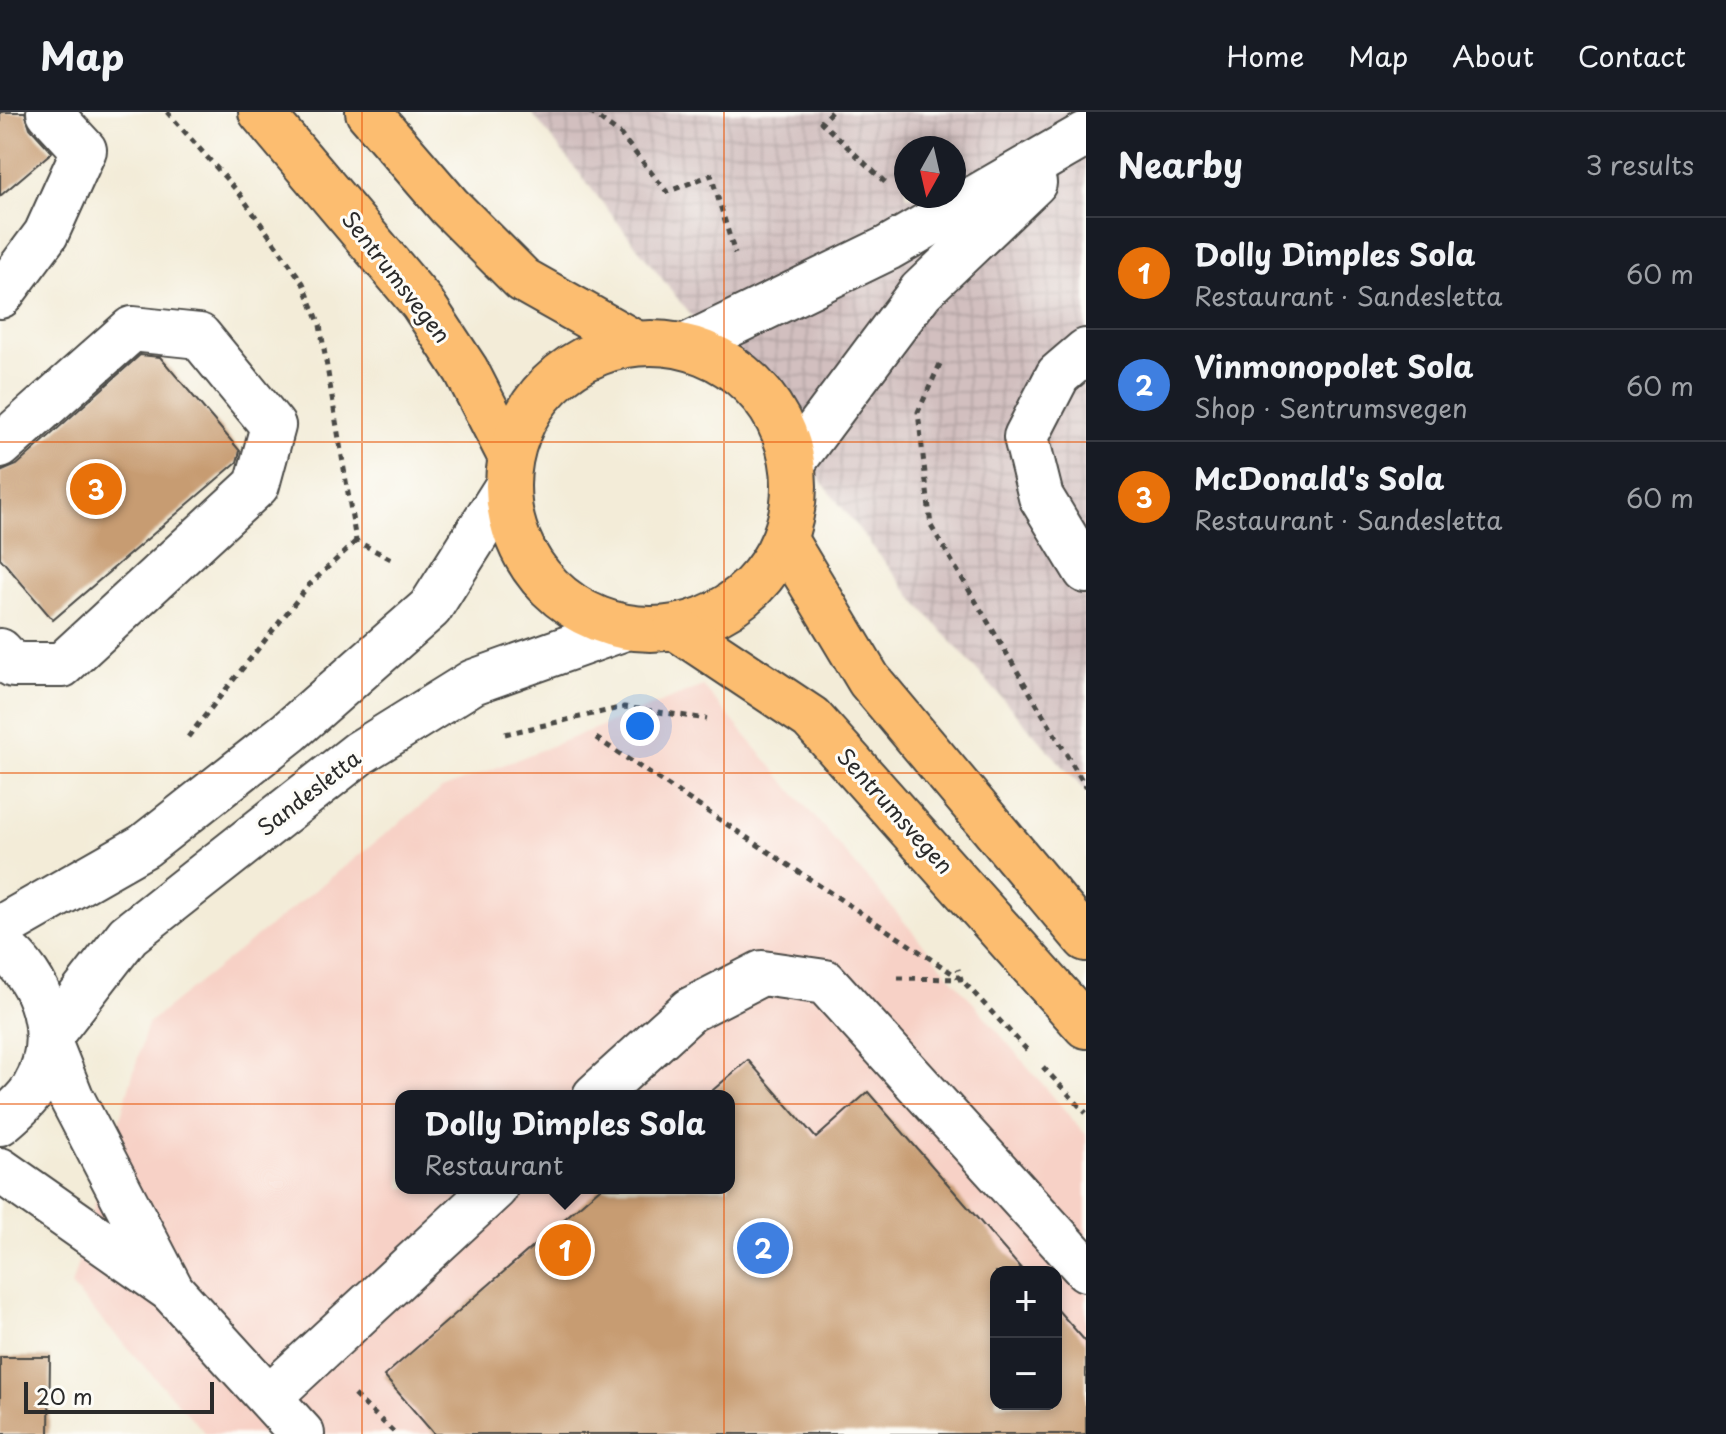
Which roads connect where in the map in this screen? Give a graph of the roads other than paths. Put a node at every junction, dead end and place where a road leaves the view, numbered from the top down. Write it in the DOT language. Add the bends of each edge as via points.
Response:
graph roads {
  1 [pos="49,112"];
  2 [pos="261,112"];
  3 [pos="368,112"];
  4 [pos="1084,136"];
  5 [pos="0,296"];
  6 [pos="635,343"];
  7 [pos="686,346"];
  8 [pos="1086,351"];
  9 [pos="0,446"];
  10 [pos="793,462"];
  11 [pos="508,472"];
  12 [pos="785,540"];
  13 [pos="1086,571"];
  14 [pos="625,628"];
  15 [pos="676,628"];
  16 [pos="0,651"];
  17 [pos="0,928"];
  18 [pos="1086,939"];
  19 [pos="0,946"];
  20 [pos="1086,1026"];
  21 [pos="49,1039"];
  22 [pos="602,1090"];
  23 [pos="0,1123"];
  24 [pos="0,1170"];
  25 [pos="488,1194"];
  26 [pos="1086,1269"];
  27 [pos="172,1291"];
  28 [pos="269,1397"];
  29 [pos="302,1434"];
  1 -- 5 [label="street" via="84,150 46,234"];
  2 -- 11 [label="main road, Sentrumsvegen" via="422,303 466,370"];
  3 -- 6 [label="main road, Sentrumsvegen" via="449,206 523,280"];
  4 -- 7 [label="street" via="888,248"];
  4 -- 10 [label="street" via="921,291"];
  6 -- 7 [label="main road, Sentrumsvegen"];
  6 -- 11 [label="main road, Sentrumsvegen" via="592,354 554,379 526,413"];
  7 -- 10 [label="main road, Sentrumsvegen" via="724,362 757,388 780,422"];
  8 -- 13 [label="street" via="1058,375 1026,437 1041,497"];
  9 -- 16 [label="street" via="132,329 199,336 273,426 257,485 62,665 13,665"];
  10 -- 12 [label="main road, Sentrumsvegen" via="795,501"];
  11 -- 14 [label="main road, Sentrumsvegen" via="512,527 528,562 554,593 587,616"];
  11 -- 17 [label="street" via="430,608 301,722 144,846"];
  12 -- 15 [label="main road, Sentrumsvegen" via="760,581 721,612"];
  12 -- 18 [label="main road" via="869,680"];
  14 -- 15 [label="main road, Sentrumsvegen"];
  14 -- 21 [label="street, Sandesletta" via="473,682 359,753 128,935"];
  15 -- 20 [label="main road, Sentrumsvegen" via="811,718"];
  19 -- 21 [label="street, Sandesletta" via="20,961 42,996"];
  21 -- 23 [label="street, Sandesletta" via="34,1088"];
  21 -- 27 [label="street, Sandesletta" via="71,1097"];
  22 -- 26 [label="street" via="690,1010 762,973 825,982"];
  24 -- 27 [label="street, Sandesletta"];
  25 -- 28 [label="street"];
  27 -- 28 [label="street, Sandesletta"];
  28 -- 29 [label="street, Sandesletta"];
}
